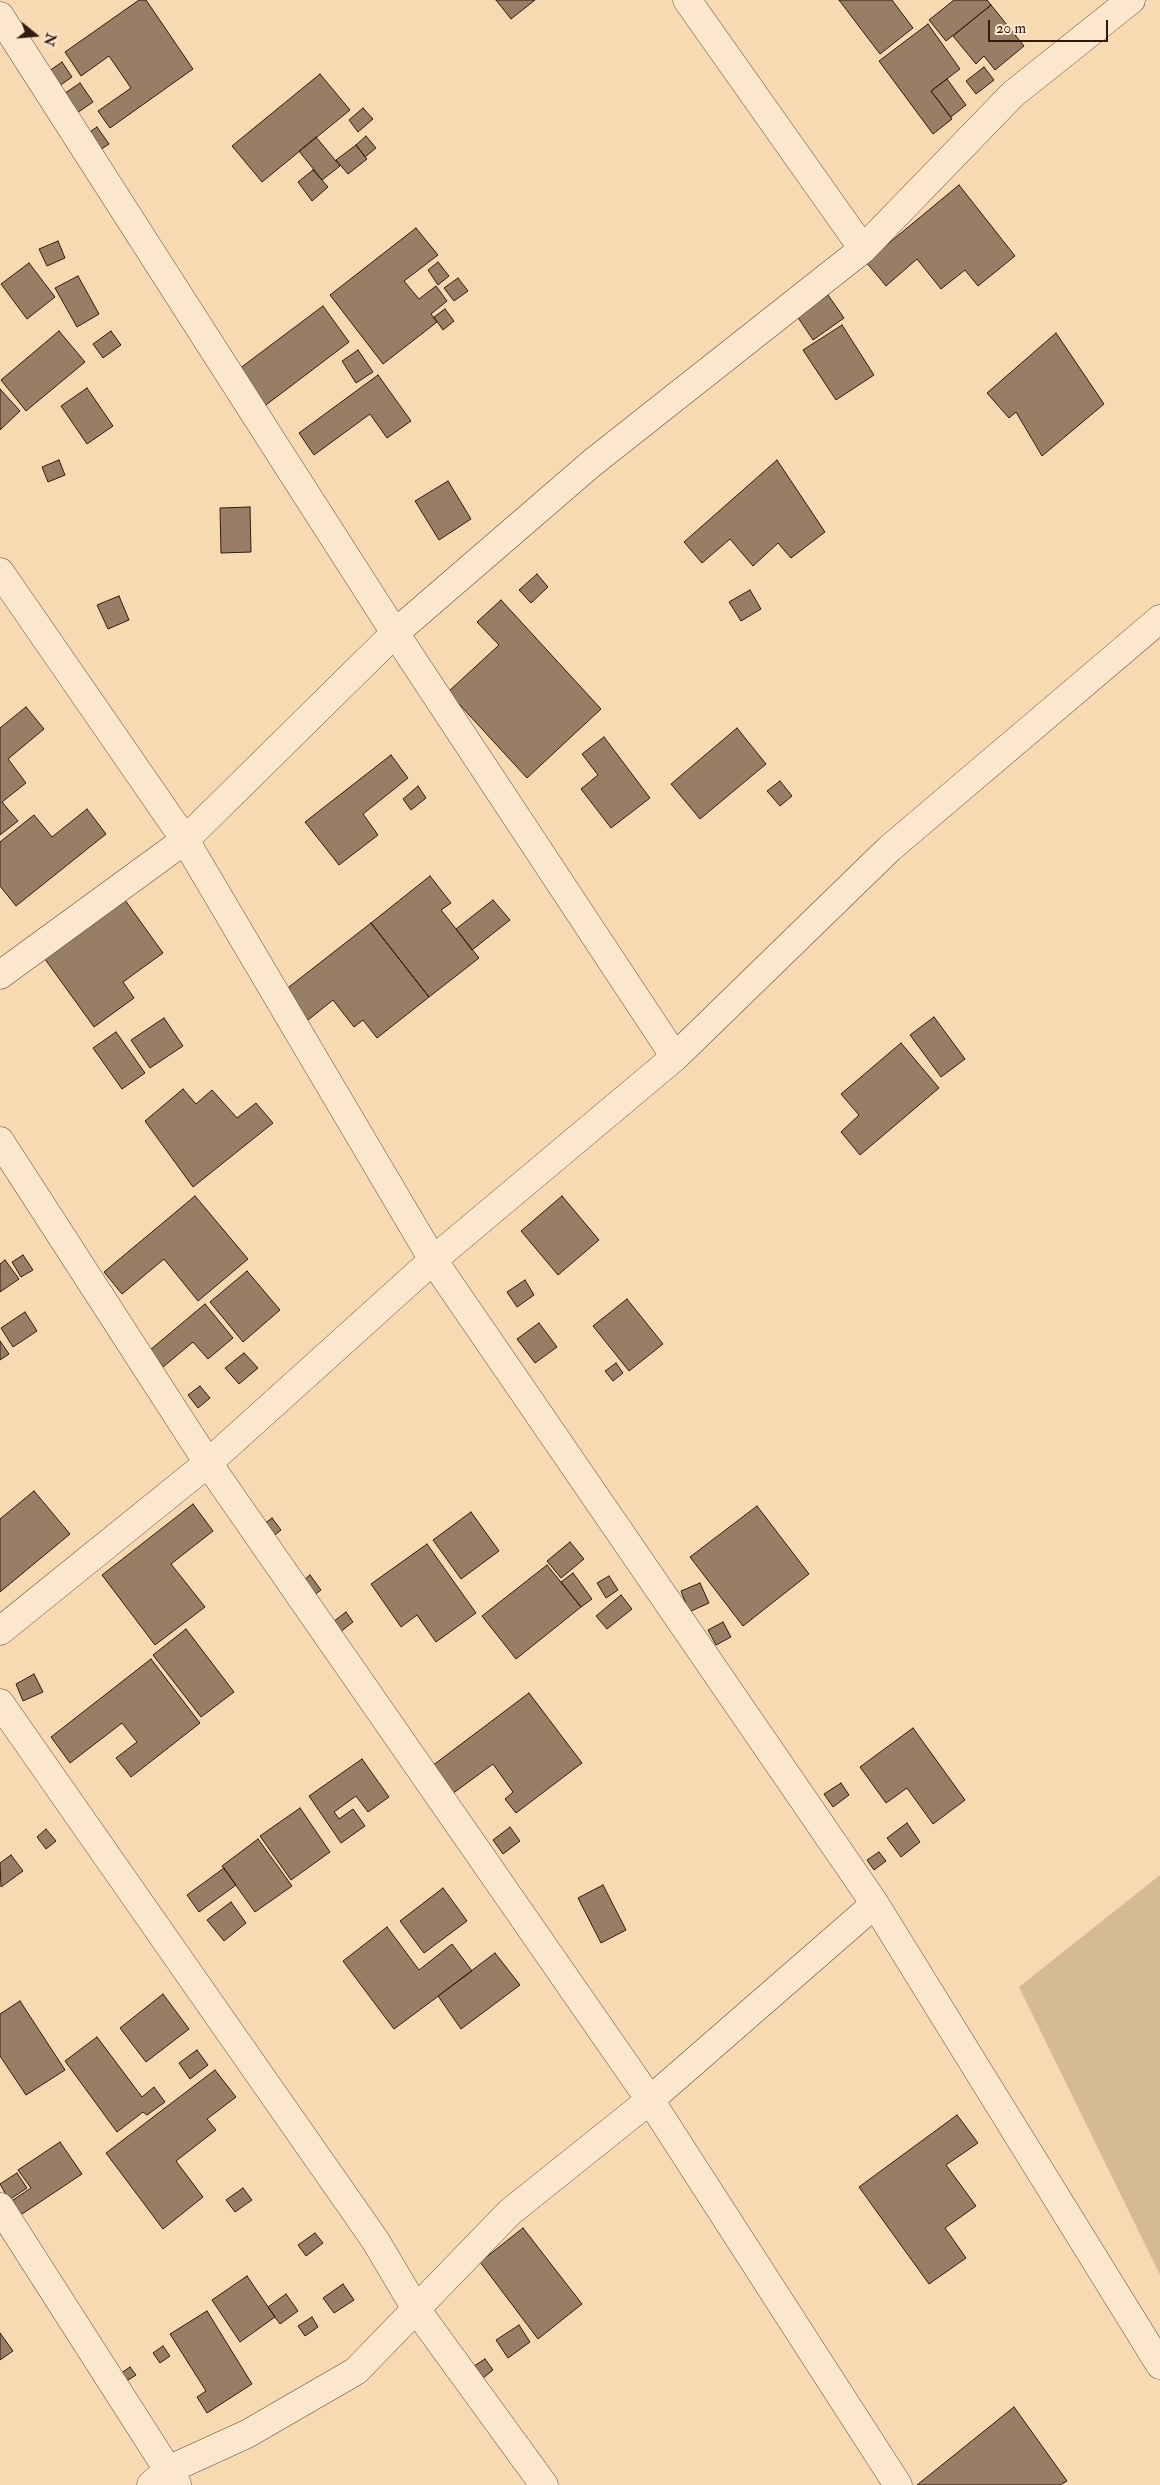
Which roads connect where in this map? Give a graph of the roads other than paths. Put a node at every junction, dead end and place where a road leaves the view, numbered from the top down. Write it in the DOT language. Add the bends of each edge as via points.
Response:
graph roads {
  1 [pos="687,0"];
  2 [pos="1131,0"];
  3 [pos="0,16"];
  4 [pos="863,249"];
  5 [pos="0,572"];
  6 [pos="1160,619"];
  7 [pos="395,633"];
  8 [pos="185,840"];
  9 [pos="0,975"];
  10 [pos="676,1057"];
  11 [pos="0,1141"];
  12 [pos="433,1260"];
  13 [pos="208,1464"];
  14 [pos="0,1631"];
  15 [pos="0,1703"];
  16 [pos="875,1904"];
  17 [pos="650,2100"];
  18 [pos="0,2207"];
  19 [pos="416,2309"];
  20 [pos="1160,2365"];
  21 [pos="166,2480"];
  22 [pos="544,2485"];
  23 [pos="898,2485"];
  1 -- 4 [label="street"];
  2 -- 4 [label="street" via="1013,94"];
  3 -- 7 [label="street"];
  4 -- 7 [label="street" via="592,463"];
  5 -- 8 [label="street"];
  6 -- 10 [label="street" via="889,849"];
  7 -- 8 [label="street"];
  7 -- 10 [label="street"];
  8 -- 9 [label="street"];
  8 -- 12 [label="street"];
  10 -- 12 [label="street"];
  11 -- 13 [label="street"];
  12 -- 13 [label="street"];
  12 -- 16 [label="street"];
  13 -- 14 [label="street"];
  13 -- 17 [label="street"];
  15 -- 19 [label="street" via="375,2240"];
  16 -- 17 [label="street"];
  16 -- 20 [label="street"];
  17 -- 19 [label="street" via="510,2212"];
  17 -- 23 [label="street"];
  18 -- 21 [label="street"];
  19 -- 21 [label="street" via="356,2371"];
  19 -- 22 [label="street"];
}
